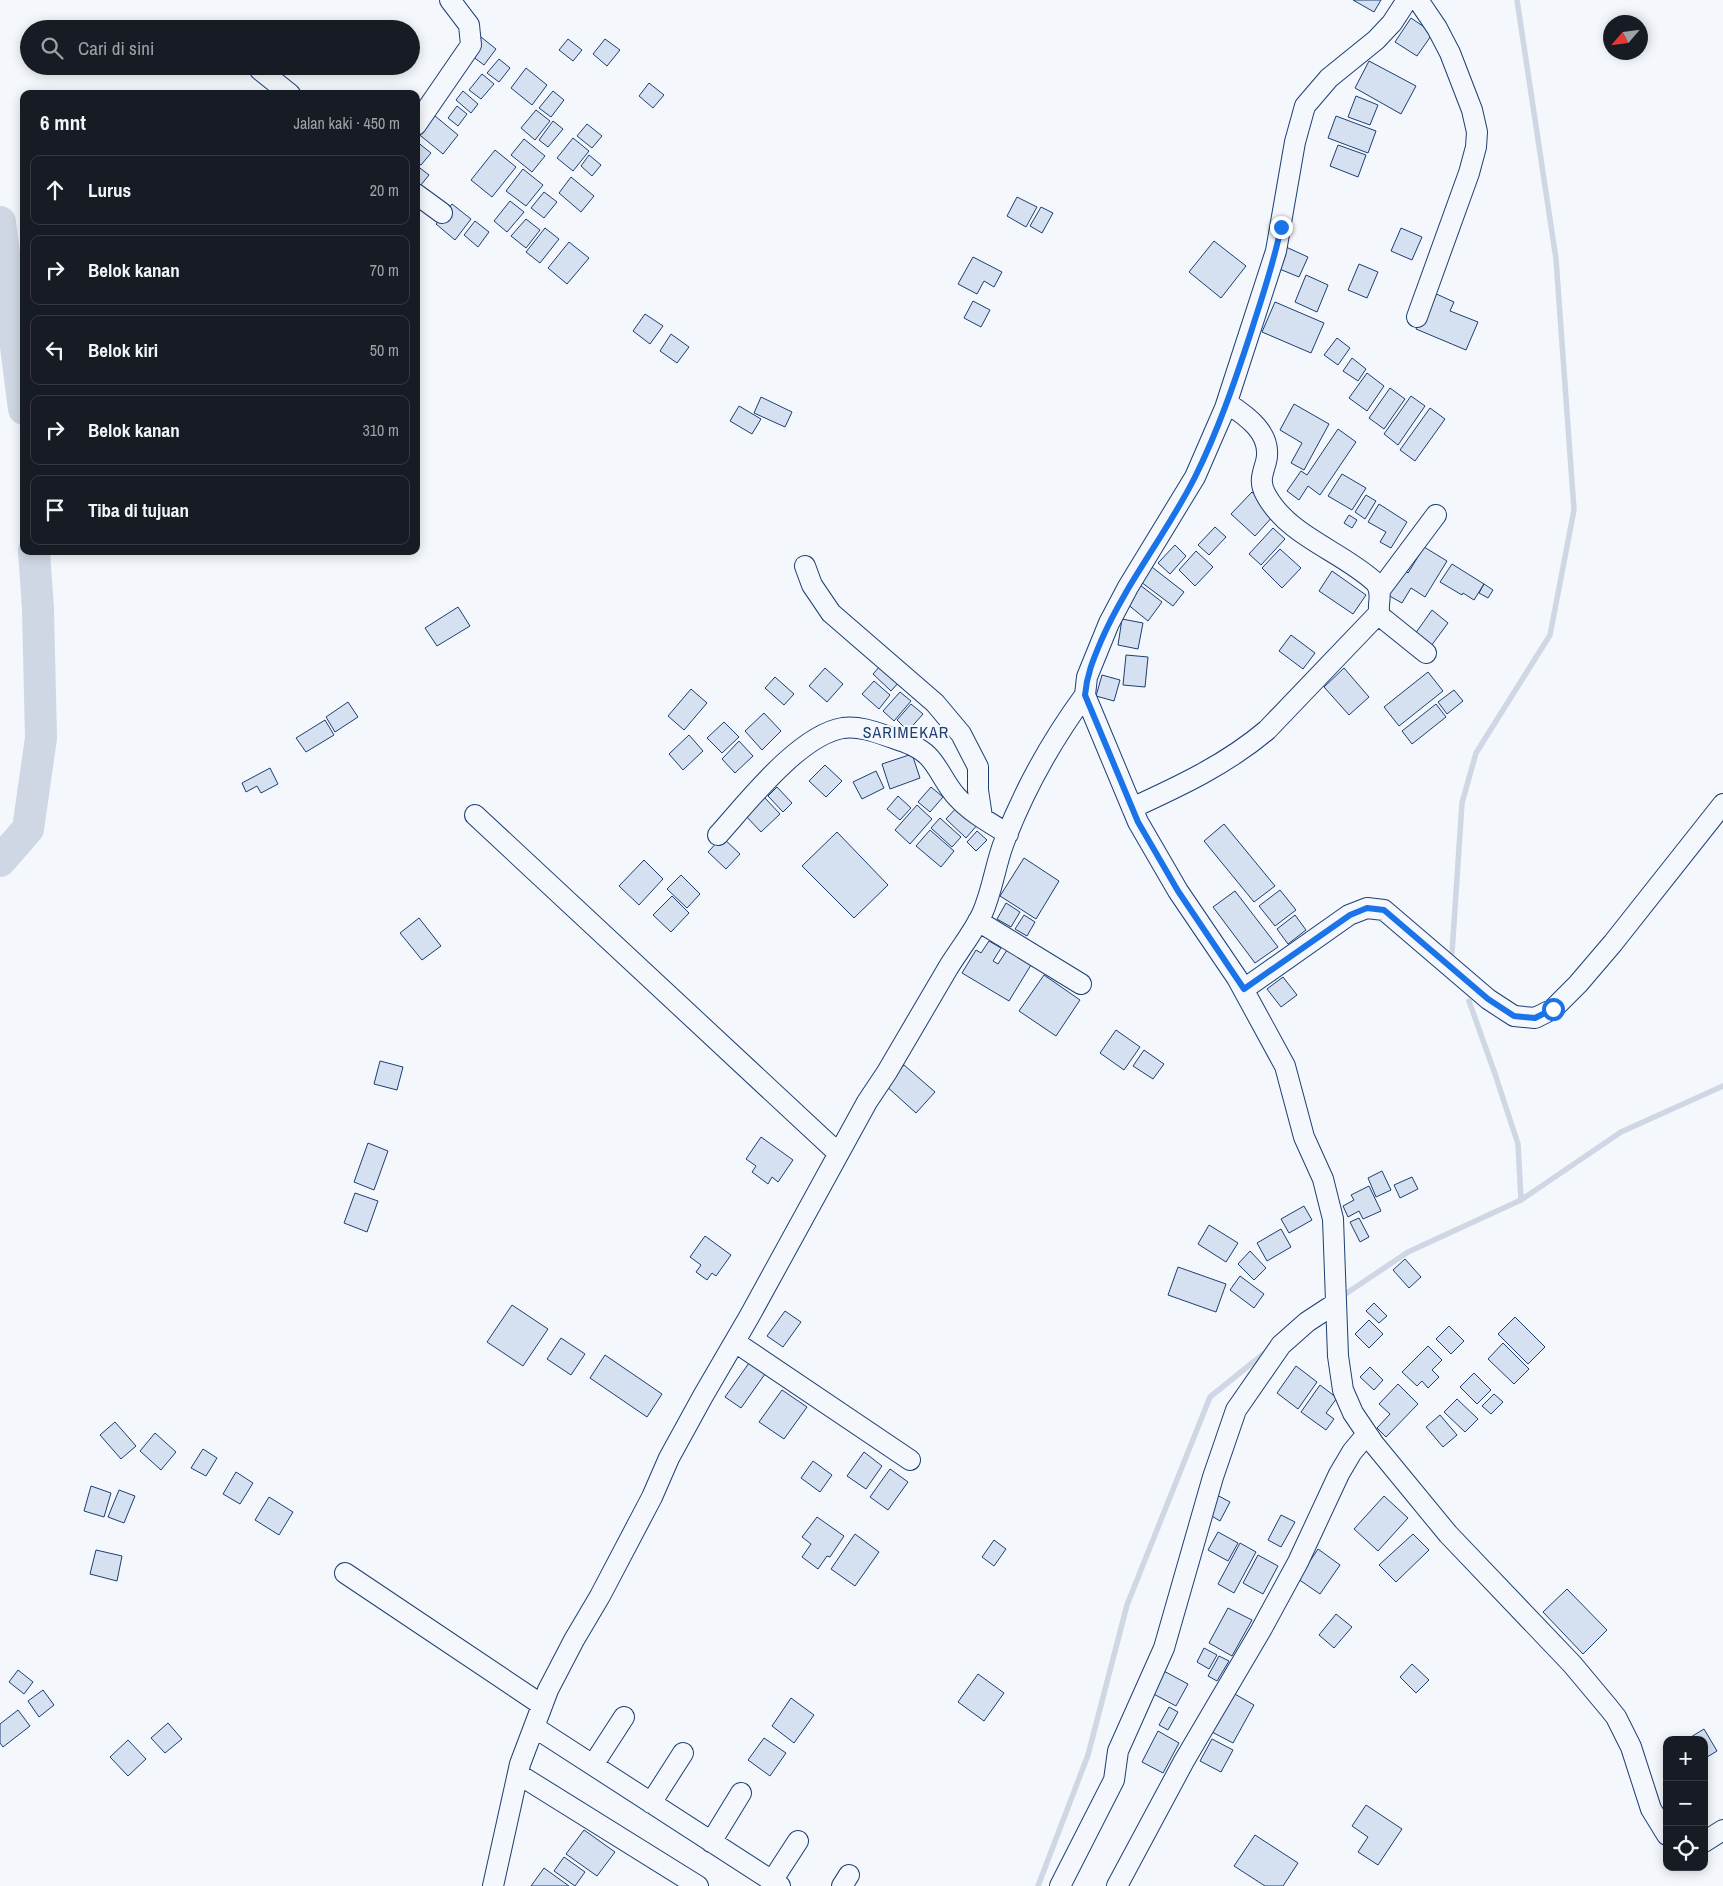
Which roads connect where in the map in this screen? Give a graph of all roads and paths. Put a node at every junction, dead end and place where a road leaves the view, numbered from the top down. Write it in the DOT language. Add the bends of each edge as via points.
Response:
graph roads {
  1 [pos="450,0"];
  2 [pos="1408,0"];
  3 [pos="1418,0"];
  4 [pos="266,75"];
  5 [pos="285,90"];
  6 [pos="420,119"];
  7 [pos="420,197"];
  8 [pos="442,212"];
  9 [pos="1417,318"];
  10 [pos="1226,403"];
  11 [pos="1436,516"];
  12 [pos="804,566"];
  13 [pos="1380,590"];
  14 [pos="1379,613"];
  15 [pos="1426,653"];
  16 [pos="1085,695"];
  17 [pos="1723,804"];
  18 [pos="1132,808"];
  19 [pos="475,815"];
  20 [pos="982,817"];
  21 [pos="1008,834"];
  22 [pos="718,835"];
  23 [pos="978,921"];
  24 [pos="1081,984"];
  25 [pos="1244,989"];
  26 [pos="838,1153"];
  27 [pos="1336,1303"];
  28 [pos="734,1342"];
  29 [pos="1367,1434"];
  30 [pos="910,1460"];
  31 [pos="345,1573"];
  32 [pos="542,1705"];
  33 [pos="624,1717"];
  34 [pos="534,1727"];
  35 [pos="683,1753"];
  36 [pos="593,1765"];
  37 [pos="518,1774"];
  38 [pos="741,1793"];
  39 [pos="651,1803"];
  40 [pos="1663,1828"];
  41 [pos="1723,1830"];
  42 [pos="1708,1839"];
  43 [pos="798,1840"];
  44 [pos="711,1842"];
  45 [pos="776,1884"];
  46 [pos="493,1886"];
  47 [pos="698,1886"];
  48 [pos="1060,1886"];
  49 [pos="1117,1886"];
  1 -- 6 [label="street" via="469,25 471,45"];
  2 -- 10 [label="street" via="1376,40 1329,78 1306,106 1276,251"];
  3 -- 9 [label="street" via="1438,28 1450,53 1477,132 1469,173"];
  4 -- 5 [label="street"];
  7 -- 8 [label="street"];
  10 -- 13 [label="street" via="1254,423 1265,441 1267,454 1262,485 1279,514 1372,579"];
  10 -- 16 [label="street" via="1195,477 1109,623 1087,676"];
  11 -- 13 [label="street"];
  12 -- 20 [label="street" via="812,585 831,613 930,698 961,734 978,767"];
  13 -- 14 [label="street"];
  14 -- 15 [label="street"];
  14 -- 18 [label="street" via="1252,743 1198,776"];
  16 -- 18 [label="street"];
  16 -- 21 [label="street" via="1052,741"];
  17 -- 25 [label="street" via="1578,984 1553,1009 1535,1018 1514,1016 1384,910 1367,908 1330,927"];
  18 -- 25 [label="street" via="1178,891"];
  19 -- 26 [label="street"];
  20 -- 21 [label="street"];
  20 -- 22 [label="street" via="956,796 935,764 922,751 876,732 842,728 819,736 804,746"];
  21 -- 23 [label="street"];
  23 -- 24 [label="street"];
  23 -- 26 [label="street"];
  25 -- 27 [label="street" via="1285,1066 1304,1137 1323,1179 1333,1219"];
  26 -- 28 [label="street"];
  27 -- 29 [label="street" via="1343,1390"];
  27 -- 48 [label="street" via="1281,1345 1236,1410 1213,1477 1164,1648 1118,1751 1114,1780"];
  28 -- 30 [label="street"];
  28 -- 32 [label="street"];
  29 -- 40 [label="street" via="1448,1534 1572,1664 1616,1717 1631,1748 1651,1809"];
  29 -- 49 [label="street" via="1339,1474 1294,1569 1184,1760"];
  31 -- 32 [label="street"];
  32 -- 34 [label="street"];
  33 -- 36 [label="street"];
  34 -- 36 [label="street"];
  34 -- 37 [label="street"];
  35 -- 39 [label="street"];
  36 -- 39 [label="street"];
  37 -- 46 [label="street"];
  37 -- 47 [label="street"];
  38 -- 44 [label="street"];
  39 -- 44 [label="street"];
  41 -- 42 [label="street"];
  43 -- 45 [label="street"];
  44 -- 45 [label="street"];
}
